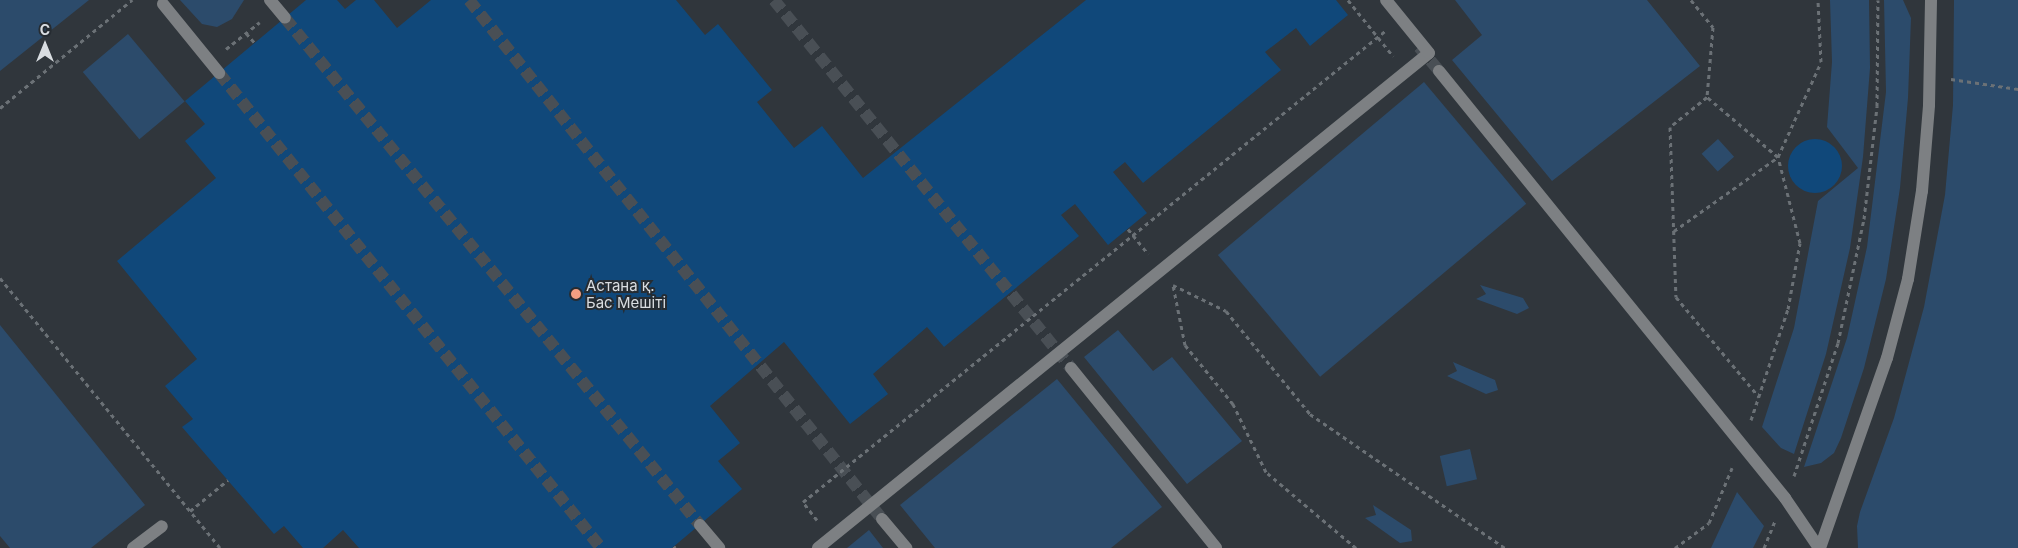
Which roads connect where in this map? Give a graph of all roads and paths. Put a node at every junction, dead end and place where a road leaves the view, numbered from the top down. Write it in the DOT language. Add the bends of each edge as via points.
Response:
graph roads {
  1 [pos="132,0"];
  2 [pos="1348,0"];
  3 [pos="1386,0"];
  4 [pos="1691,0"];
  5 [pos="1818,0"];
  6 [pos="1878,0"];
  7 [pos="1932,0"];
  8 [pos="164,4"];
  9 [pos="277,9"];
  10 [pos="1400,18"];
  11 [pos="246,33"];
  12 [pos="1378,36"];
  13 [pos="255,43"];
  14 [pos="210,62"];
  15 [pos="1439,70"];
  16 [pos="1406,71"];
  17 [pos="218,73"];
  18 [pos="1930,76"];
  19 [pos="2018,89"];
  20 [pos="1708,97"];
  21 [pos="0,108"];
  22 [pos="1778,157"];
  23 [pos="1674,231"];
  24 [pos="0,278"];
  25 [pos="1071,368"];
  26 [pos="1759,397"];
  27 [pos="1742,445"];
  28 [pos="228,480"];
  29 [pos="1784,498"];
  30 [pos="190,511"];
  31 [pos="882,519"];
  32 [pos="700,525"];
  33 [pos="162,526"];
  34 [pos="832,537"];
  35 [pos="133,548"];
  36 [pos="220,548"];
  37 [pos="719,548"];
  38 [pos="818,548"];
  39 [pos="906,548"];
  40 [pos="1216,548"];
  41 [pos="1356,548"];
  42 [pos="1505,548"];
  43 [pos="1675,548"];
  44 [pos="1764,548"];
  45 [pos="1820,548"];
  1 -- 21 [label="path"];
  2 -- 12 [label="path"];
  3 -- 10 [label="lane"];
  4 -- 20 [label="path" via="1713,27"];
  5 -- 22 [label="path" via="1821,62"];
  6 -- 29 [label="path" via="1877,106 1864,219 1838,343 1805,448"];
  7 -- 18 [label="lane"];
  8 -- 14 [label="lane"];
  9 -- 11 [label="path"];
  10 -- 12 [label="path"];
  10 -- 16 [label="lane" via="1429,53"];
  11 -- 13 [label="path"];
  11 -- 14 [label="path"];
  12 -- 16 [label="path"];
  12 -- 34 [label="path" via="803,502"];
  14 -- 17 [label="lane"];
  15 -- 27 [label="lane"];
  16 -- 34 [label="lane"];
  18 -- 19 [label="path"];
  18 -- 45 [label="lane" via="1922,191 1908,279 1884,366"];
  20 -- 22 [label="path"];
  20 -- 23 [label="path" via="1670,127"];
  22 -- 23 [label="path"];
  22 -- 26 [label="path" via="1800,243 1788,309"];
  23 -- 26 [label="path" via="1676,297"];
  24 -- 30 [label="path"];
  25 -- 40 [label="lane"];
  26 -- 27 [label="path"];
  27 -- 29 [label="lane"];
  27 -- 43 [label="path" via="1709,523"];
  28 -- 30 [label="path"];
  29 -- 44 [label="path"];
  29 -- 45 [label="lane"];
  30 -- 36 [label="path"];
  31 -- 39 [label="lane"];
  32 -- 37 [label="lane"];
  33 -- 35 [label="lane"];
  34 -- 38 [label="lane"];
  41 -- 42 [label="path" via="1266,472 1233,404 1185,345 1173,285 1226,311 1310,414"];
}
